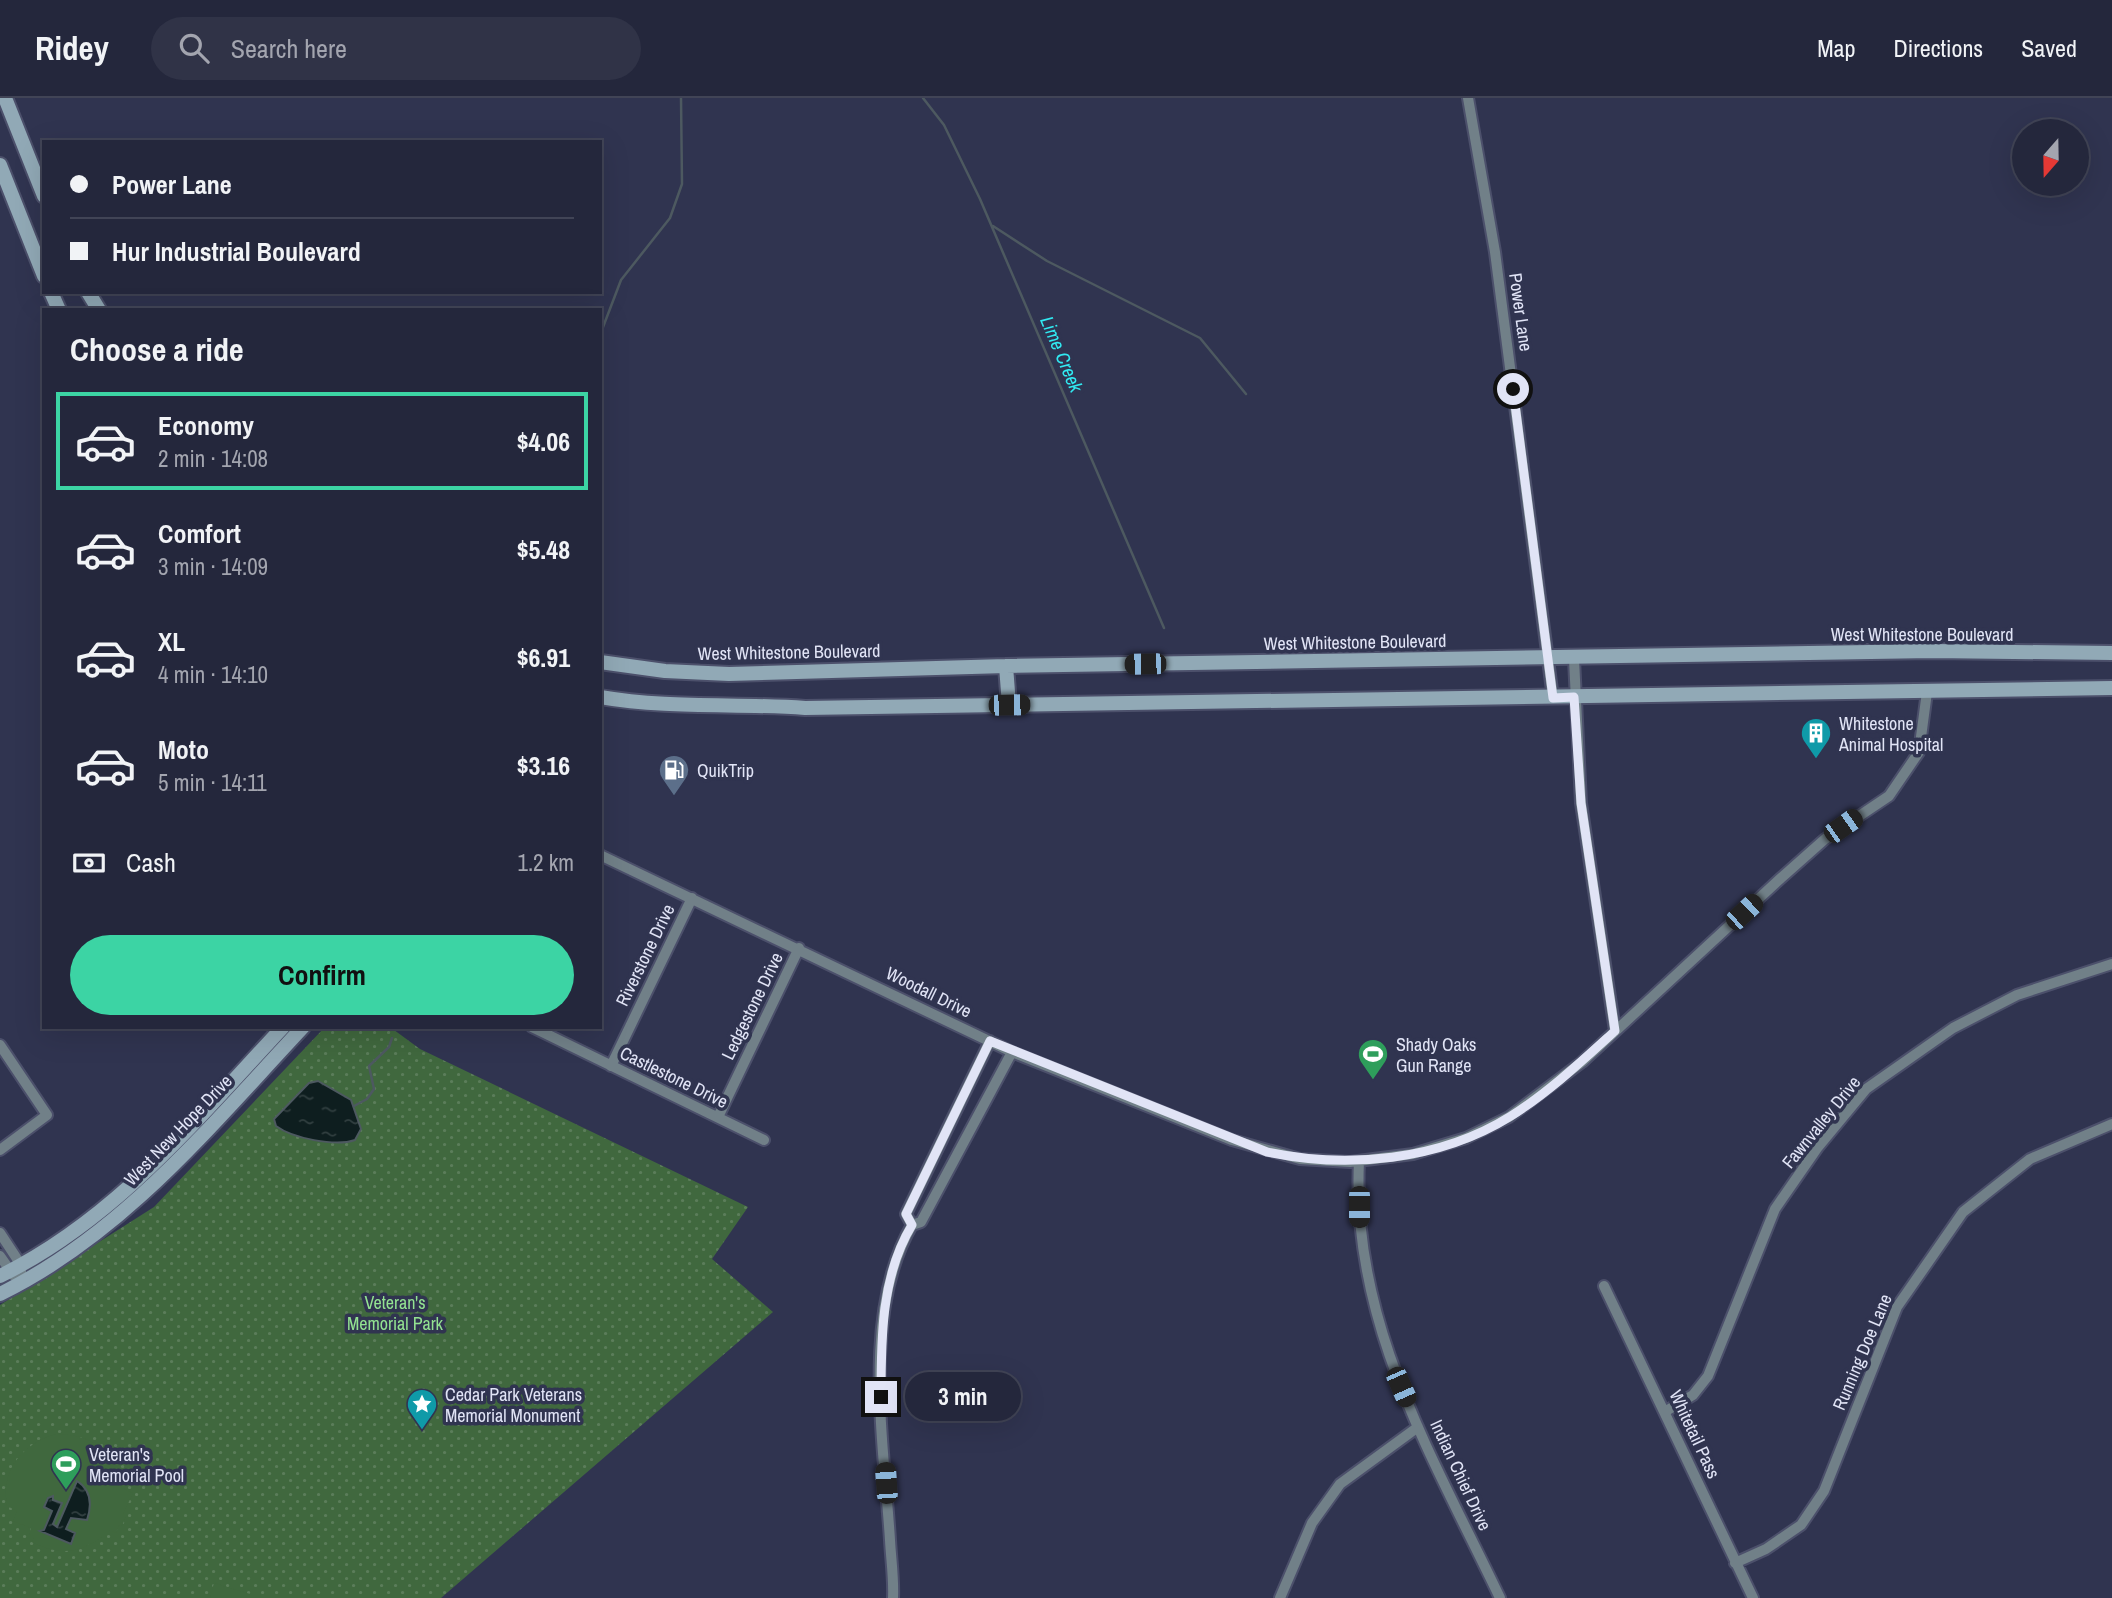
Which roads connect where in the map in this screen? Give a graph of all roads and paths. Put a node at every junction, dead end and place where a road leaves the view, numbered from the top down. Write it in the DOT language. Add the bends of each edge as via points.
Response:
graph roads {
  1 [pos="5,98"];
  2 [pos="1468,98"];
  3 [pos="0,165"];
  4 [pos="42,191"];
  5 [pos="42,271"];
  6 [pos="2112,653"];
  7 [pos="1574,659"];
  8 [pos="1548,660"];
  9 [pos="602,662"];
  10 [pos="1006,666"];
  11 [pos="2112,688"];
  12 [pos="1927,692"];
  13 [pos="602,697"];
  14 [pos="1574,697"];
  15 [pos="1553,698"];
  16 [pos="1009,705"];
  17 [pos="602,856"];
  18 [pos="692,898"];
  19 [pos="799,948"];
  20 [pos="2112,964"];
  21 [pos="281,1029"];
  22 [pos="301,1029"];
  23 [pos="536,1029"];
  24 [pos="1615,1031"];
  25 [pos="990,1041"];
  26 [pos="0,1045"];
  27 [pos="1012,1052"];
  28 [pos="611,1066"];
  29 [pos="718,1117"];
  30 [pos="2112,1124"];
  31 [pos="764,1140"];
  32 [pos="0,1150"];
  33 [pos="1359,1161"];
  34 [pos="912,1225"];
  35 [pos="0,1233"];
  36 [pos="0,1256"];
  37 [pos="10,1271"];
  38 [pos="22,1284"];
  39 [pos="1604,1286"];
  40 [pos="0,1294"];
  41 [pos="1666,1411"];
  42 [pos="1418,1427"];
  43 [pos="1735,1563"];
  44 [pos="893,1598"];
  45 [pos="1280,1598"];
  46 [pos="1500,1598"];
  47 [pos="1753,1598"];
  1 -- 4 [label="main road"];
  2 -- 8 [label="street, Power Lane" via="1495,252"];
  3 -- 5 [label="main road"];
  6 -- 7 [label="main road, West Whitestone Boulevard" via="1933,651"];
  7 -- 8 [label="main road, West Whitestone Boulevard"];
  7 -- 14 [label="street"];
  8 -- 10 [label="main road, West Whitestone Boulevard"];
  8 -- 15 [label="street, Power Lane"];
  9 -- 10 [label="main road, West Whitestone Boulevard" via="729,674"];
  10 -- 16 [label="main road"];
  11 -- 12 [label="main road"];
  12 -- 14 [label="main road"];
  12 -- 24 [label="street, Woodall Drive" via="1919,752 1889,796 1825,839"];
  13 -- 16 [label="main road" via="716,708"];
  14 -- 15 [label="main road"];
  14 -- 24 [label="street" via="1581,803"];
  15 -- 16 [label="main road"];
  17 -- 18 [label="street, Woodall Drive"];
  18 -- 19 [label="street, Woodall Drive"];
  18 -- 28 [label="street, Riverstone Drive"];
  19 -- 25 [label="street, Woodall Drive"];
  19 -- 29 [label="street, Ledgestone Drive"];
  20 -- 41 [label="street, Fawnvalley Drive" via="2017,995 1953,1028 1866,1089 1775,1209 1708,1376 1693,1395"];
  21 -- 37 [label="main road, West New Hope Drive" via="123,1195"];
  22 -- 38 [label="main road, West New Hope Drive" via="156,1184 92,1238"];
  23 -- 28 [label="street, Castlestone Drive"];
  24 -- 33 [label="street, Woodall Drive" via="1509,1117 1466,1138 1413,1154"];
  25 -- 27 [label="street, Woodall Drive"];
  25 -- 34 [label="street" via="906,1214"];
  26 -- 32 [label="street" via="47,1115"];
  27 -- 33 [label="street, Woodall Drive" via="1267,1152 1300,1159"];
  27 -- 34 [label="street" via="921,1222"];
  28 -- 29 [label="street, Castlestone Drive"];
  29 -- 31 [label="street, Castlestone Drive"];
  30 -- 43 [label="street, Running Doe Lane" via="2030,1159 1963,1212 1897,1307 1824,1491 1801,1525"];
  33 -- 42 [label="street, Indian Chief Drive" via="1359,1233 1381,1336"];
  34 -- 44 [label="street" via="895,1264 881,1349"];
  35 -- 37 [label="street"];
  36 -- 37 [label="street"];
  37 -- 38 [label="street"];
  38 -- 40 [label="main road, West New Hope Drive"];
  39 -- 41 [label="street, Whitetail Pass"];
  41 -- 43 [label="street, Whitetail Pass"];
  42 -- 45 [label="street" via="1340,1484 1312,1523"];
  42 -- 46 [label="street, Indian Chief Drive"];
  43 -- 47 [label="street, Whitetail Pass"];
}
